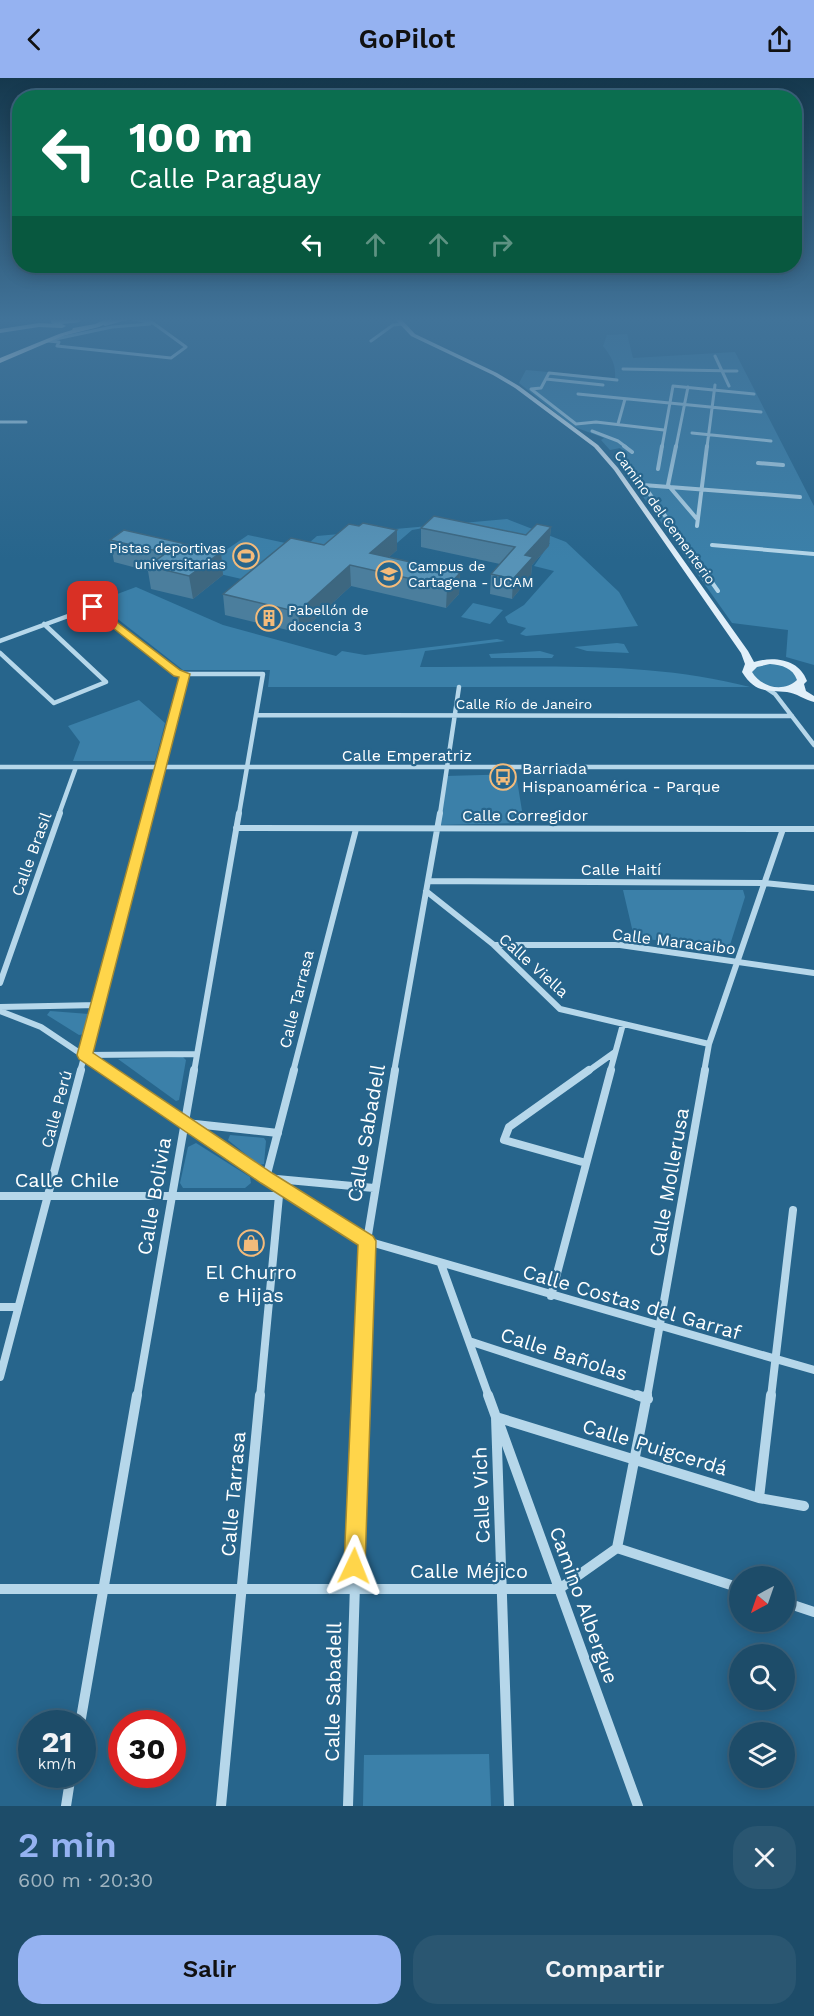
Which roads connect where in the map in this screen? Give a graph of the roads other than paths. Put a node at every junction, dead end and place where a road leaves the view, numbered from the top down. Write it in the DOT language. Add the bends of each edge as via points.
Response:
graph roads {
  1 [pos="532,399"];
  2 [pos="543,399"];
  3 [pos="622,399"];
  4 [pos="625,399"];
  5 [pos="670,399"];
  6 [pos="685,399"];
  7 [pos="713,399"];
  8 [pos="669,404"];
  9 [pos="684,405"];
  10 [pos="711,408"];
  11 [pos="761,412"];
  12 [pos="0,422"];
  13 [pos="26,422"];
  14 [pos="618,424"];
  15 [pos="664,430"];
  16 [pos="592,431"];
  17 [pos="692,433"];
  18 [pos="708,435"];
  19 [pos="771,441"];
  20 [pos="632,452"];
  21 [pos="625,459"];
  22 [pos="758,463"];
  23 [pos="783,465"];
  24 [pos="658,469"];
  25 [pos="643,485"];
  26 [pos="668,485"];
  27 [pos="700,488"];
  28 [pos="800,497"];
  29 [pos="697,519"];
  30 [pos="697,526"];
  31 [pos="712,545"];
  32 [pos="814,554"];
  33 [pos="718,591"];
  34 [pos="44,624"];
  35 [pos="0,641"];
  36 [pos="0,653"];
  37 [pos="745,653"];
  38 [pos="768,662"];
  39 [pos="748,669"];
  40 [pos="185,674"];
  41 [pos="799,684"];
  42 [pos="459,687"];
  43 [pos="766,688"];
  44 [pos="786,689"];
  45 [pos="780,700"];
  46 [pos="814,700"];
  47 [pos="256,715"];
  48 [pos="456,716"];
  49 [pos="792,716"];
  50 [pos="814,745"];
  51 [pos="0,767"];
  52 [pos="76,767"];
  53 [pos="814,767"];
  54 [pos="160,768"];
  55 [pos="247,768"];
  56 [pos="447,768"];
  57 [pos="236,828"];
  58 [pos="356,829"];
  59 [pos="437,829"];
  60 [pos="783,829"];
  61 [pos="814,829"];
  62 [pos="428,881"];
  63 [pos="764,883"];
  64 [pos="814,888"];
  65 [pos="426,891"];
  66 [pos="494,945"];
  67 [pos="736,962"];
  68 [pos="814,973"];
  69 [pos="0,982"];
  70 [pos="98,1005"];
  71 [pos="0,1009"];
  72 [pos="623,1024"];
  73 [pos="709,1044"];
  74 [pos="616,1052"];
  75 [pos="197,1054"];
  76 [pos="84,1055"];
  77 [pos="185,1123"];
  78 [pos="278,1133"];
  79 [pos="586,1163"];
  80 [pos="266,1178"];
  81 [pos="280,1185"];
  82 [pos="374,1188"];
  83 [pos="0,1196"];
  84 [pos="47,1196"];
  85 [pos="172,1196"];
  86 [pos="279,1196"];
  87 [pos="793,1210"];
  88 [pos="367,1241"];
  89 [pos="441,1264"];
  90 [pos="551,1296"];
  91 [pos="0,1307"];
  92 [pos="18,1307"];
  93 [pos="662,1326"];
  94 [pos="469,1341"];
  95 [pos="775,1360"];
  96 [pos="814,1370"];
  97 [pos="0,1377"];
  98 [pos="648,1399"];
  99 [pos="496,1417"];
  100 [pos="636,1459"];
  101 [pos="759,1497"];
  102 [pos="804,1506"];
  103 [pos="617,1548"];
  104 [pos="729,1584"];
  105 [pos="0,1589"];
  106 [pos="103,1589"];
  107 [pos="242,1589"];
  108 [pos="353,1589"];
  109 [pos="502,1589"];
  110 [pos="559,1589"];
  111 [pos="795,1606"];
  112 [pos="814,1612"];
  113 [pos="82,1710"];
  114 [pos="69,1788"];
  115 [pos="66,1806"];
  116 [pos="221,1806"];
  117 [pos="348,1806"];
  118 [pos="508,1806"];
  119 [pos="638,1806"];
  1 -- 37 [label="main road, Camino del Cementerio" via="596,446 616,469"];
  2 -- 14 [label="street" via="576,424"];
  3 -- 4 [label="street"];
  4 -- 8 [label="street"];
  4 -- 14 [label="street"];
  5 -- 8 [label="street"];
  6 -- 9 [label="street"];
  7 -- 10 [label="street"];
  8 -- 9 [label="street"];
  8 -- 15 [label="street"];
  9 -- 10 [label="street"];
  9 -- 26 [label="street"];
  10 -- 11 [label="street"];
  10 -- 18 [label="street"];
  12 -- 13 [label="street"];
  14 -- 15 [label="street"];
  15 -- 24 [label="street"];
  16 -- 20 [label="street" via="618,441"];
  17 -- 18 [label="street"];
  18 -- 19 [label="street"];
  18 -- 27 [label="street"];
  21 -- 25 [label="street"];
  22 -- 23 [label="street"];
  25 -- 26 [label="street"];
  25 -- 33 [label="street"];
  26 -- 27 [label="street"];
  26 -- 29 [label="street"];
  27 -- 28 [label="street"];
  27 -- 29 [label="street"];
  29 -- 30 [label="street"];
  31 -- 32 [label="street"];
  34 -- 35 [label="street"];
  34 -- 36 [label="street" via="106,682 54,703"];
  34 -- 40 [label="street" via="93,607 177,674"];
  37 -- 38 [label="main road"];
  37 -- 39 [label="main road" via="750,663"];
  38 -- 39 [label="main road"];
  38 -- 41 [label="main road" via="795,669 802,677"];
  39 -- 43 [label="main road" via="751,679"];
  40 -- 47 [label="street, Calle Bolivia" via="263,674"];
  40 -- 54 [label="street, Calle Perú"];
  41 -- 44 [label="main road"];
  41 -- 46 [label="main road" via="802,692"];
  42 -- 48 [label="street, Calle Sabadell"];
  43 -- 44 [label="main road"];
  43 -- 45 [label="street"];
  44 -- 45 [label="street" via="778,696"];
  44 -- 46 [label="main road"];
  45 -- 49 [label="street"];
  47 -- 48 [label="street, Calle Río de Janeiro"];
  47 -- 55 [label="street, Calle Bolivia"];
  48 -- 49 [label="street, Calle Río de Janeiro"];
  48 -- 56 [label="street, Calle Sabadell"];
  49 -- 50 [label="street"];
  51 -- 52 [label="street, Calle Emperatriz"];
  52 -- 54 [label="street, Calle Emperatriz"];
  52 -- 69 [label="street, Calle Brasil"];
  53 -- 56 [label="street, Calle Emperatriz"];
  54 -- 55 [label="street, Calle Emperatriz"];
  54 -- 70 [label="street, Calle Perú"];
  55 -- 56 [label="street, Calle Emperatriz"];
  55 -- 57 [label="street, Calle Bolivia"];
  56 -- 59 [label="street, Calle Sabadell"];
  57 -- 58 [label="street, Calle Corregidor"];
  57 -- 75 [label="street, Calle Bolivia"];
  58 -- 59 [label="street, Calle Corregidor"];
  58 -- 78 [label="street, Calle Tarrasa"];
  59 -- 60 [label="street, Calle Corregidor"];
  59 -- 62 [label="street, Calle Sabadell"];
  60 -- 61 [label="street, Calle Corregidor"];
  60 -- 63 [label="street, Calle Mollerusa"];
  62 -- 63 [label="street, Calle Haití"];
  62 -- 65 [label="street, Calle Sabadell"];
  63 -- 64 [label="street, Calle Haití"];
  63 -- 67 [label="street, Calle Mollerusa"];
  65 -- 66 [label="street, Calle Viella"];
  65 -- 82 [label="street, Calle Sabadell"];
  66 -- 67 [label="street, Calle Maracaibo" via="620,945"];
  66 -- 72 [label="street, Calle Viella" via="560,1009"];
  67 -- 68 [label="street, Calle Maracaibo"];
  67 -- 73 [label="street, Calle Mollerusa"];
  70 -- 71 [label="street"];
  70 -- 76 [label="street, Calle Perú"];
  71 -- 76 [label="street, Calle Costas del Garraf" via="41,1027"];
  72 -- 73 [label="street, Calle Viella"];
  72 -- 74 [label="street"];
  73 -- 93 [label="street, Calle Mollerusa"];
  74 -- 79 [label="street"];
  74 -- 79 [label="street" via="509,1127 504,1140"];
  75 -- 76 [label="street"];
  75 -- 77 [label="street, Calle Bolivia"];
  76 -- 77 [label="street, Calle Costas del Garraf"];
  76 -- 84 [label="street, Calle Perú"];
  77 -- 78 [label="street"];
  77 -- 80 [label="street, Calle Costas del Garraf"];
  77 -- 85 [label="street, Calle Bolivia"];
  78 -- 80 [label="street, Calle Tarrasa"];
  79 -- 90 [label="street"];
  80 -- 81 [label="street, Calle Costas del Garraf"];
  80 -- 82 [label="street"];
  81 -- 86 [label="street, Calle Tarrasa"];
  81 -- 88 [label="street, Calle Costas del Garraf"];
  82 -- 88 [label="street, Calle Sabadell"];
  83 -- 84 [label="street, Calle Chile"];
  84 -- 85 [label="street, Calle Chile"];
  84 -- 92 [label="street, Calle Perú"];
  85 -- 86 [label="street, Calle Chile"];
  85 -- 106 [label="street, Calle Bolivia"];
  86 -- 107 [label="street, Calle Tarrasa"];
  87 -- 95 [label="street"];
  88 -- 89 [label="street, Calle Costas del Garraf"];
  88 -- 108 [label="street, Calle Sabadell"];
  89 -- 90 [label="street, Calle Costas del Garraf"];
  89 -- 94 [label="street, Calle Vich"];
  90 -- 93 [label="street, Calle Costas del Garraf"];
  91 -- 92 [label="street"];
  92 -- 97 [label="street, Calle Perú"];
  93 -- 95 [label="street, Calle Costas del Garraf"];
  93 -- 98 [label="street, Calle Mollerusa"];
  94 -- 98 [label="street, Calle Bañolas"];
  94 -- 99 [label="street, Calle Vich"];
  95 -- 96 [label="street, Calle Costas del Garraf"];
  95 -- 101 [label="street"];
  98 -- 100 [label="street, Calle Mollerusa"];
  99 -- 100 [label="street, Calle Puigcerdá"];
  99 -- 109 [label="street, Calle Vich"];
  99 -- 110 [label="street, Camino Albergue"];
  100 -- 101 [label="street, Calle Puigcerdá"];
  100 -- 103 [label="street, Calle Mollerusa"];
  101 -- 102 [label="street, Calle Puigcerdá"];
  103 -- 104 [label="street"];
  103 -- 110 [label="street"];
  105 -- 106 [label="street, Calle Méjico"];
  106 -- 107 [label="street, Calle Méjico"];
  106 -- 113 [label="street, Calle Bolivia"];
  107 -- 108 [label="street, Calle Méjico"];
  107 -- 116 [label="street, Calle Tarrasa"];
  108 -- 109 [label="street, Calle Méjico"];
  108 -- 117 [label="street, Calle Sabadell"];
  109 -- 110 [label="street, Calle Méjico"];
  109 -- 118 [label="street, Calle Vich"];
  110 -- 119 [label="street, Camino Albergue"];
  111 -- 112 [label="street"];
  114 -- 115 [label="street"];
}
